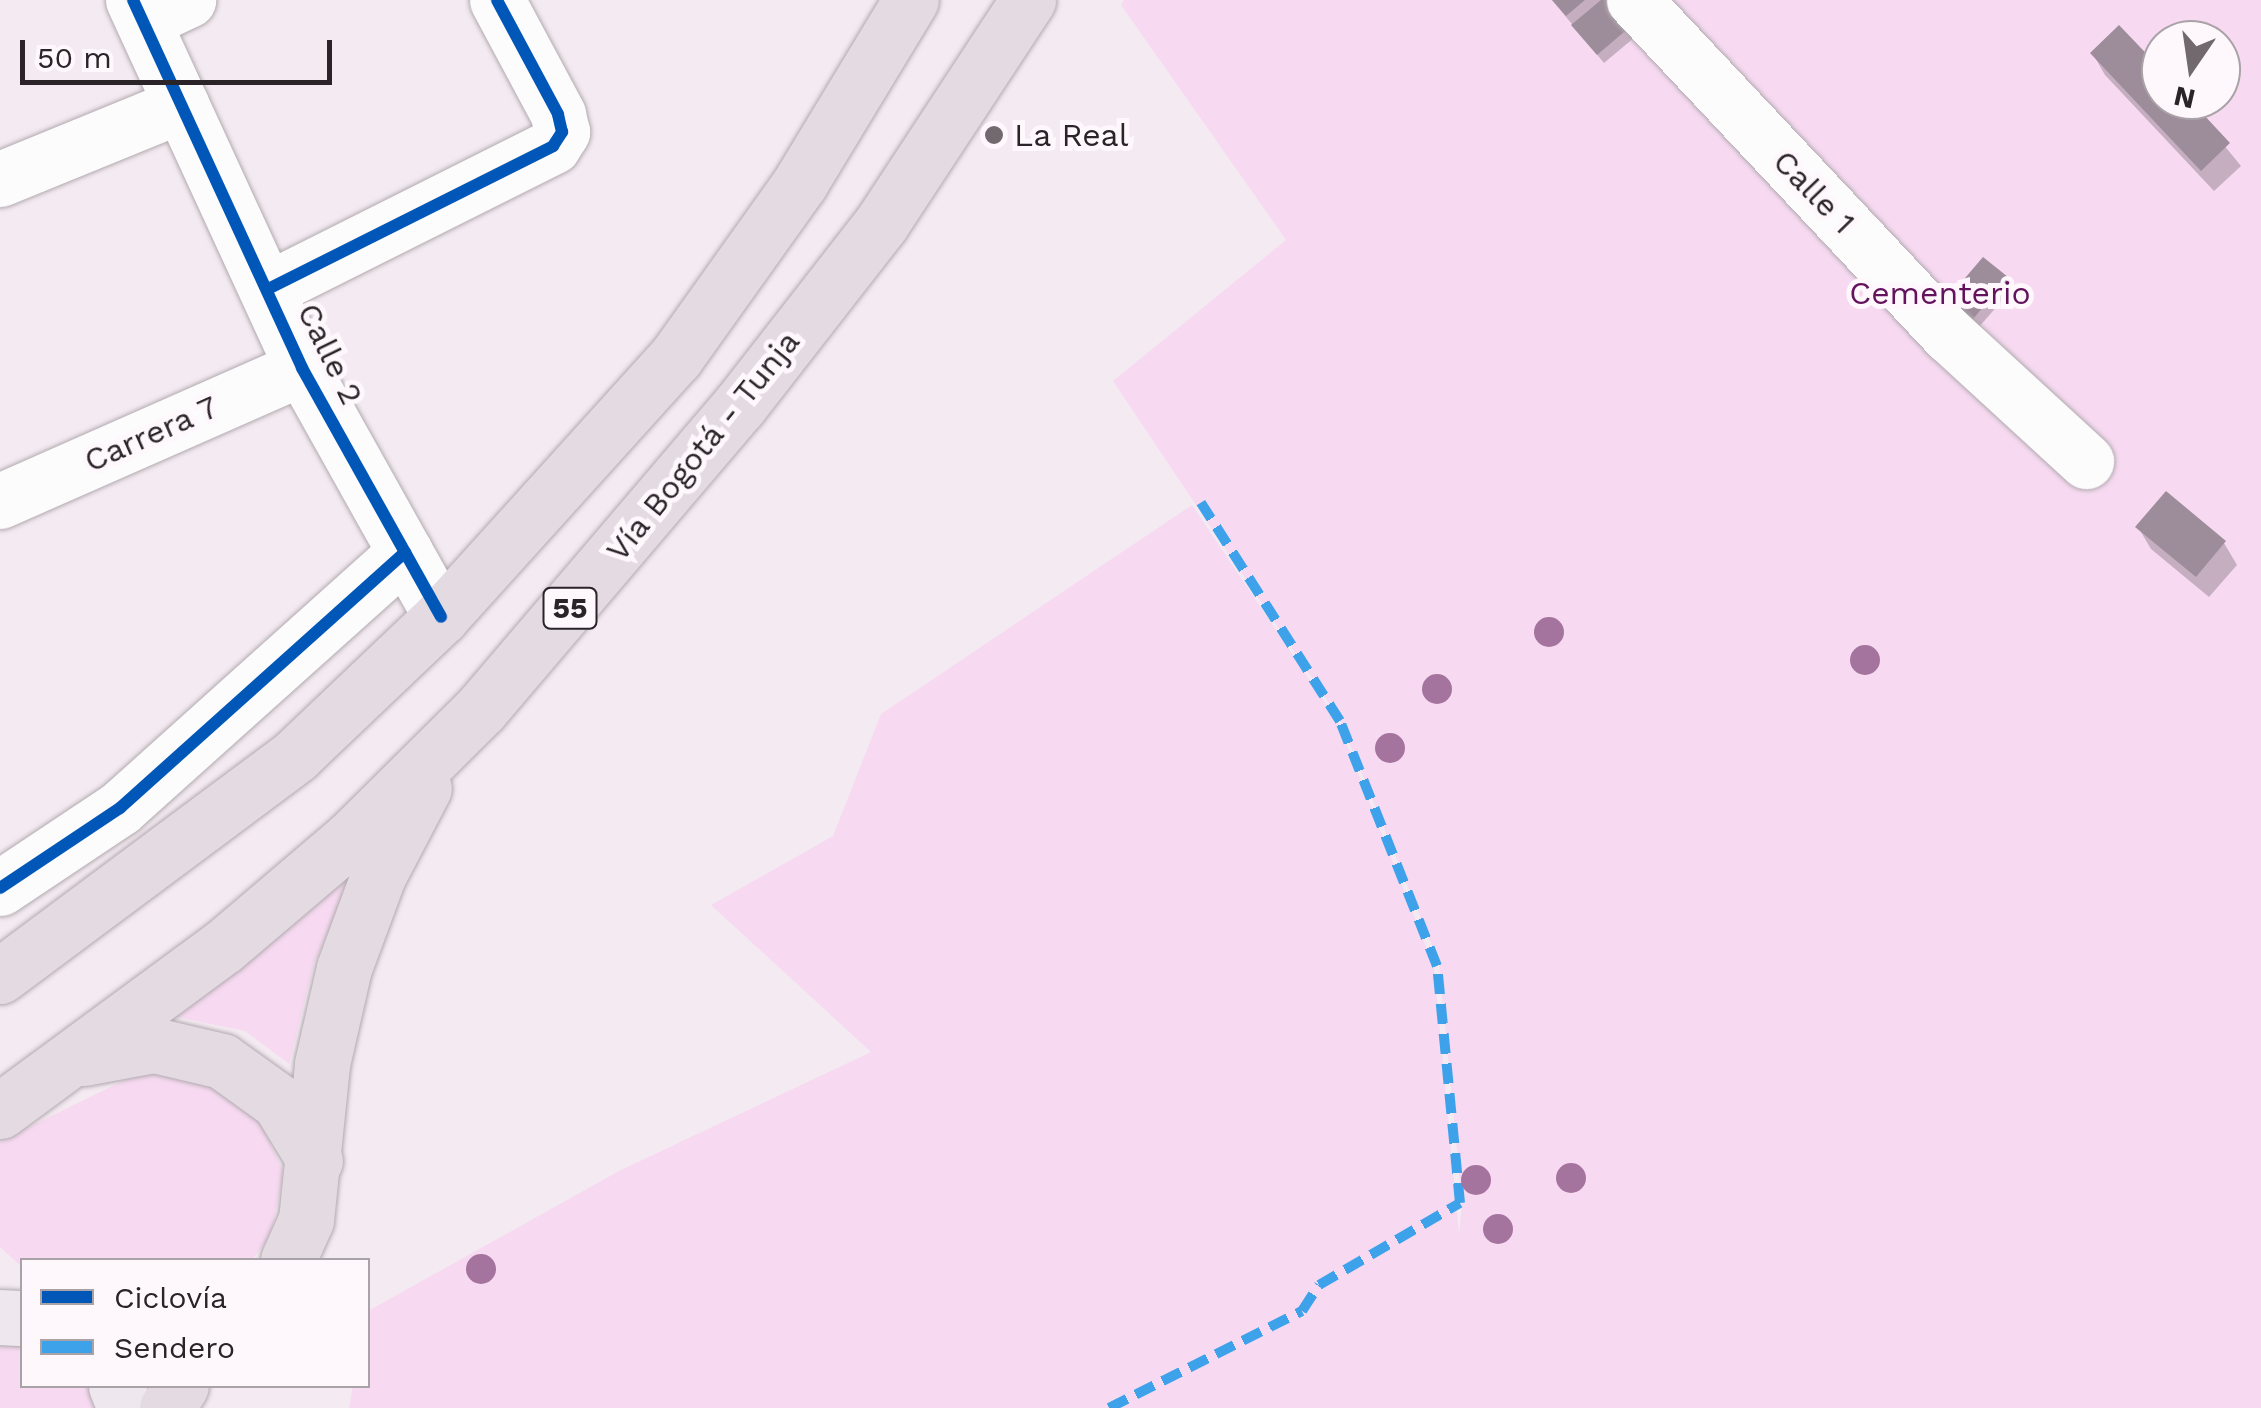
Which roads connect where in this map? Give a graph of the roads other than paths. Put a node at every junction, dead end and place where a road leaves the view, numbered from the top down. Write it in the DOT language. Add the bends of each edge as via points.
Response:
graph roads {
  1 [pos="498,0"];
  2 [pos="911,0"];
  3 [pos="1028,0"];
  4 [pos="1634,0"];
  5 [pos="155,7"];
  6 [pos="181,106"];
  7 [pos="0,179"];
  8 [pos="268,289"];
  9 [pos="302,368"];
  10 [pos="2086,461"];
  11 [pos="0,500"];
  12 [pos="405,552"];
  13 [pos="440,617"];
  14 [pos="481,708"];
  15 [pos="0,888"];
  16 [pos="0,976"];
  17 [pos="13,1103"];
  18 [pos="315,1162"];
  19 [pos="289,1258"];
  20 [pos="0,1292"];
  21 [pos="20,1315"];
  1 -- 8 [label="street" via="558,114 562,132 553,146"];
  2 -- 13 [label="highway" via="800,183 676,357"];
  3 -- 14 [label="highway, Vía Bogotá - Tunja / 55" via="857,254 630,538"];
  4 -- 10 [label="street, Calle 1" via="1950,336"];
  5 -- 6 [label="street, Calle 2"];
  6 -- 7 [label="street"];
  6 -- 8 [label="street, Calle 2"];
  8 -- 9 [label="street, Calle 2"];
  9 -- 11 [label="street, Carrera 7"];
  9 -- 12 [label="street, Calle 2"];
  12 -- 13 [label="street, Calle 2"];
  12 -- 15 [label="street" via="133,798"];
  13 -- 16 [label="highway" via="296,754"];
  14 -- 17 [label="highway, Vía Bogotá - Tunja / 55" via="351,838 224,946"];
  14 -- 18 [label="highway" via="424,789 378,876 350,950 322,1064"];
  17 -- 18 [label="highway" via="86,1057 171,1049 222,1061 279,1102"];
  18 -- 19 [label="highway" via="306,1220"];
  20 -- 21 [label="street"];
}
